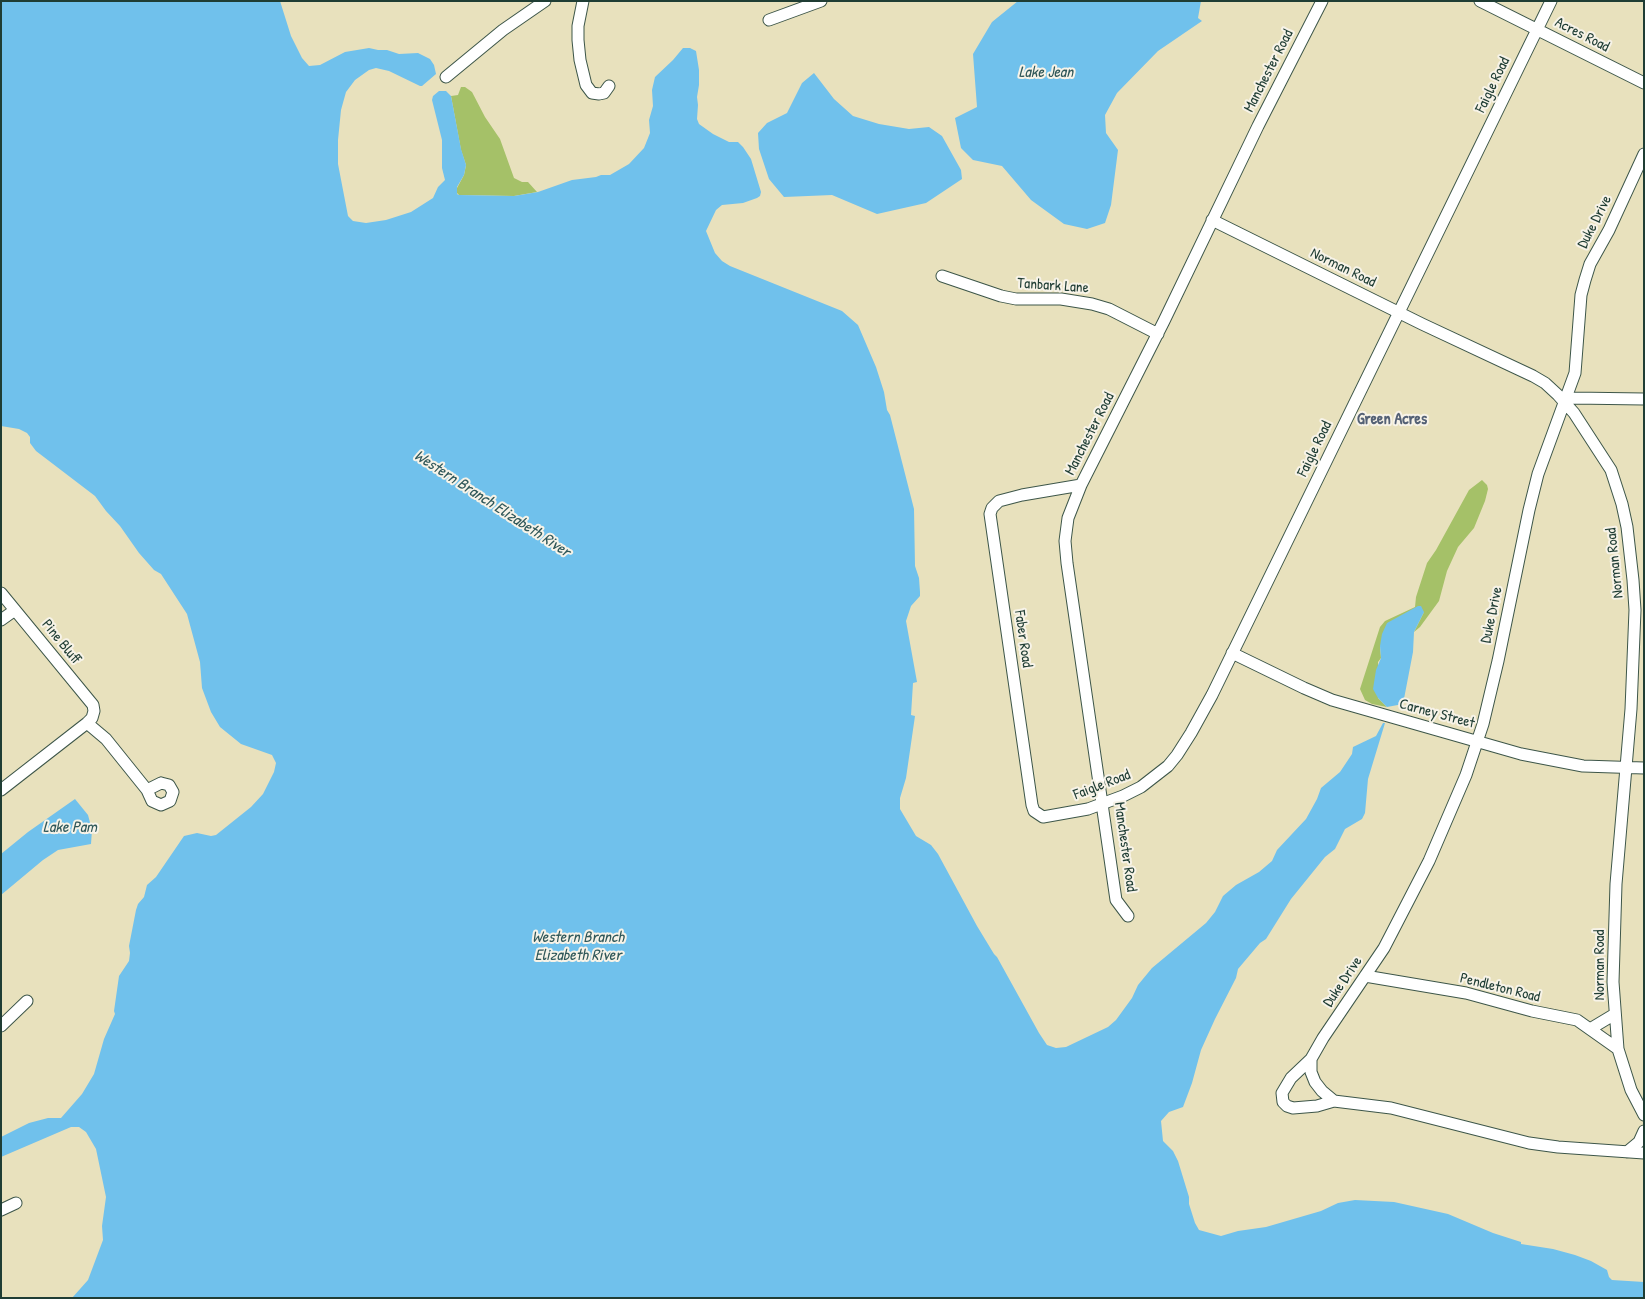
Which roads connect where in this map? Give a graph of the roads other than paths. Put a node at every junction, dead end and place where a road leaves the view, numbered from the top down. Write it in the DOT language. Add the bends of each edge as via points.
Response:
graph roads {
  1 [pos="545,1"];
  2 [pos="583,1"];
  3 [pos="821,1"];
  4 [pos="1322,1"];
  5 [pos="1480,1"];
  6 [pos="1551,1"];
  7 [pos="769,20"];
  8 [pos="1537,30"];
  9 [pos="446,77"];
  10 [pos="1644,83"];
  11 [pos="609,86"];
  12 [pos="1644,154"];
  13 [pos="1212,220"];
  14 [pos="942,276"];
  15 [pos="1398,312"];
  16 [pos="1158,334"];
  17 [pos="1644,399"];
  18 [pos="1565,402"];
  19 [pos="1082,485"];
  20 [pos="1,593"];
  21 [pos="15,610"];
  22 [pos="1,620"];
  23 [pos="1232,653"];
  24 [pos="87,722"];
  25 [pos="1478,741"];
  26 [pos="1626,768"];
  27 [pos="1644,768"];
  28 [pos="1,790"];
  29 [pos="147,790"];
  30 [pos="1102,804"];
  31 [pos="1032,805"];
  32 [pos="1128,916"];
  33 [pos="1365,976"];
  34 [pos="28,1001"];
  35 [pos="1615,1014"];
  36 [pos="1,1026"];
  37 [pos="1590,1029"];
  38 [pos="1618,1049"];
  39 [pos="1310,1059"];
  40 [pos="1334,1100"];
  41 [pos="1644,1114"];
  42 [pos="1644,1131"];
  43 [pos="1627,1152"];
  44 [pos="1644,1153"];
  45 [pos="16,1203"];
  46 [pos="1,1210"];
  1 -- 9 [label="street" via="503,30"];
  2 -- 11 [label="street" via="578,40 586,85 596,94 604,93"];
  3 -- 7 [label="street"];
  4 -- 13 [label="street, Manchester Road"];
  5 -- 8 [label="street, Acres Road"];
  6 -- 8 [label="street, Faigle Road"];
  8 -- 10 [label="street, Acres Road"];
  8 -- 15 [label="street, Faigle Road"];
  12 -- 18 [label="street, Duke Drive" via="1590,264 1581,295 1577,361"];
  13 -- 15 [label="street, Norman Road"];
  13 -- 16 [label="street, Manchester Road"];
  14 -- 16 [label="street, Tanbark Lane" via="1016,299 1061,299 1092,304"];
  15 -- 18 [label="street, Norman Road" via="1533,376"];
  15 -- 23 [label="street, Faigle Road"];
  16 -- 19 [label="street, Manchester Road"];
  17 -- 18 [label="street" via="1573,398"];
  18 -- 25 [label="street, Duke Drive" via="1547,448 1529,510"];
  18 -- 26 [label="street, Norman Road" via="1611,470 1627,527 1635,610"];
  19 -- 30 [label="street, Manchester Road" via="1068,518 1065,541"];
  19 -- 31 [label="street, Faber Road" via="999,501 990,516"];
  20 -- 21 [label="street, Pine Bluff"];
  21 -- 22 [label="street"];
  21 -- 24 [label="street, Pine Bluff" via="93,705 92,718"];
  23 -- 25 [label="street, Carney Street" via="1332,700"];
  23 -- 30 [label="street, Faigle Road" via="1204,710 1173,761 1141,787"];
  24 -- 28 [label="street"];
  24 -- 29 [label="street" via="106,739"];
  25 -- 26 [label="street, Carney Street" via="1552,761"];
  25 -- 33 [label="street, Duke Drive" via="1429,861 1384,948"];
  26 -- 27 [label="street, Carney Street"];
  26 -- 35 [label="street, Norman Road" via="1613,947"];
  30 -- 31 [label="street, Faigle Road" via="1043,817 1034,811"];
  30 -- 32 [label="street, Manchester Road" via="1116,900"];
  33 -- 37 [label="street, Pendleton Road" via="1466,994 1532,1012 1578,1020"];
  33 -- 39 [label="street, Duke Drive"];
  34 -- 36 [label="street"];
  35 -- 37 [label="street, Norman Road"];
  35 -- 38 [label="street, Norman Road"];
  37 -- 38 [label="street, Pendleton Road"];
  38 -- 41 [label="street, Norman Road"];
  39 -- 40 [label="street" via="1315,1082"];
  39 -- 40 [label="street, Duke Drive" via="1286,1085 1283,1102 1293,1108 1306,1108"];
  40 -- 43 [label="street, Duke Drive" via="1391,1108 1529,1143"];
  42 -- 43 [label="street"];
  43 -- 44 [label="street, Duke Drive"];
  45 -- 46 [label="street"];
}
